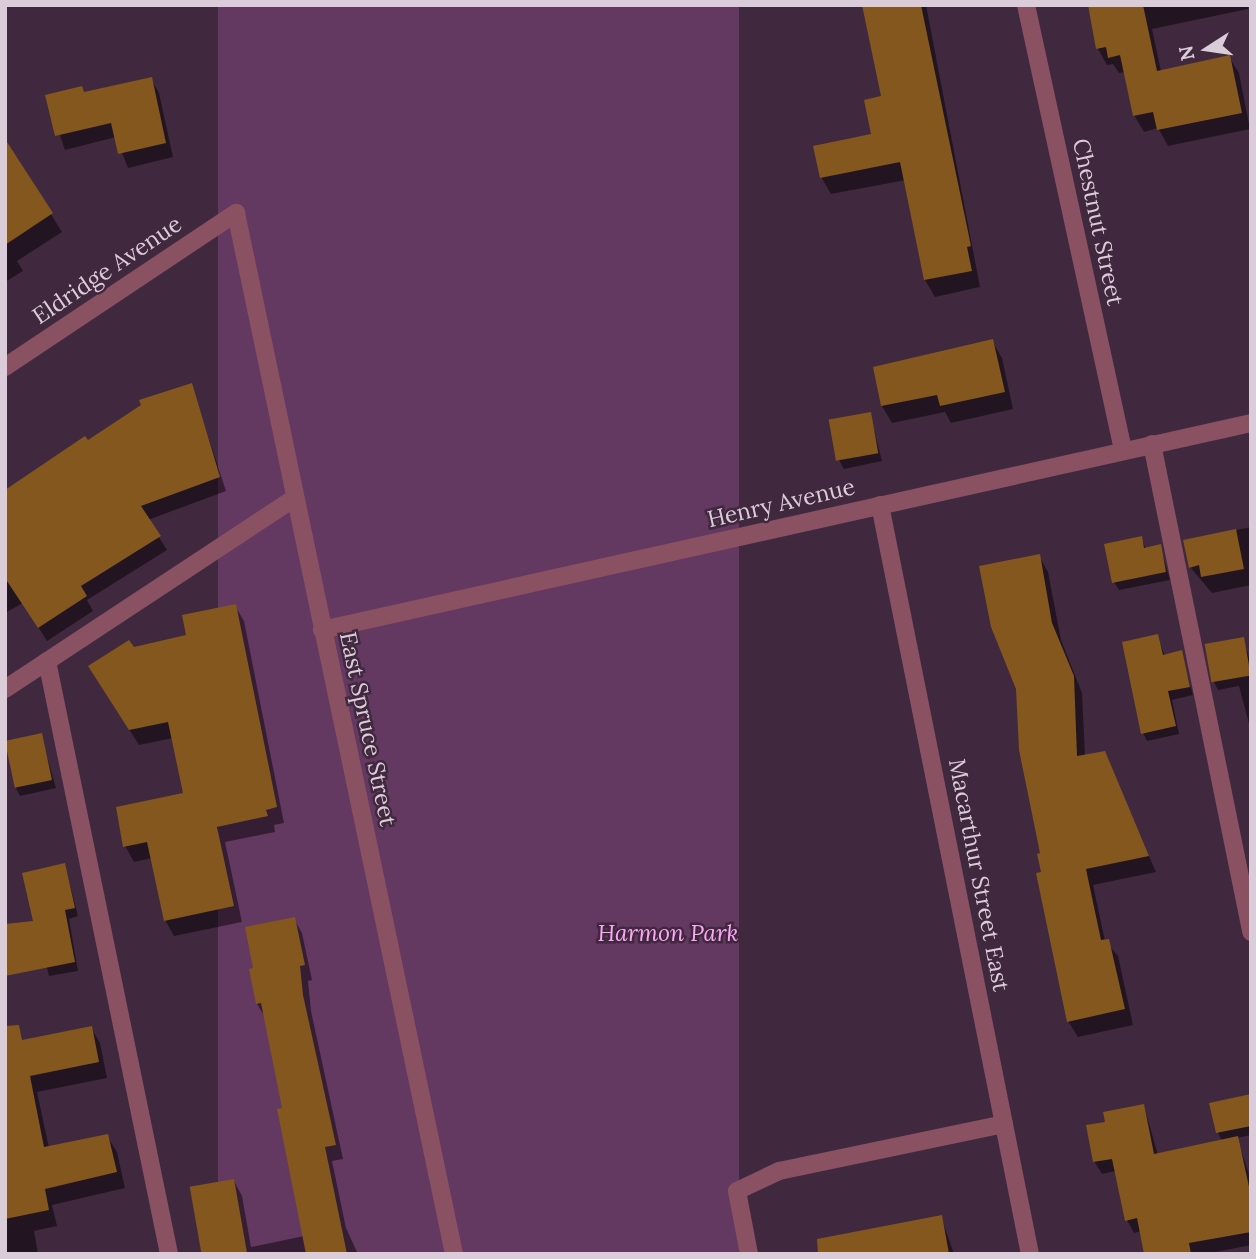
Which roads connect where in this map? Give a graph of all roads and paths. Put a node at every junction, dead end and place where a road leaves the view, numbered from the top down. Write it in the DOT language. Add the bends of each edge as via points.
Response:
graph roads {
  1 [pos="1026,5"];
  2 [pos="236,213"];
  3 [pos="5,367"];
  4 [pos="1251,423"];
  5 [pos="1152,444"];
  6 [pos="1123,449"];
  7 [pos="295,498"];
  8 [pos="880,505"];
  9 [pos="323,630"];
  10 [pos="47,661"];
  11 [pos="5,689"];
  12 [pos="1251,932"];
  13 [pos="1004,1124"];
  14 [pos="169,1254"];
  15 [pos="454,1254"];
  16 [pos="749,1254"];
  17 [pos="1030,1254"];
  1 -- 6 [label="street, Chestnut Street"];
  2 -- 3 [label="street, Eldridge Avenue"];
  2 -- 7 [label="street, East Spruce Street"];
  4 -- 5 [label="street, Henry Avenue"];
  5 -- 6 [label="street, Henry Avenue"];
  5 -- 12 [label="street"];
  6 -- 8 [label="street, Henry Avenue"];
  7 -- 9 [label="street, East Spruce Street"];
  7 -- 10 [label="street"];
  8 -- 9 [label="street, Henry Avenue"];
  8 -- 13 [label="street, Macarthur Street East"];
  9 -- 15 [label="street, East Spruce Street"];
  10 -- 11 [label="street"];
  10 -- 14 [label="street"];
  13 -- 16 [label="street" via="779,1171 737,1191"];
  13 -- 17 [label="street, Macarthur Street East"];
}
